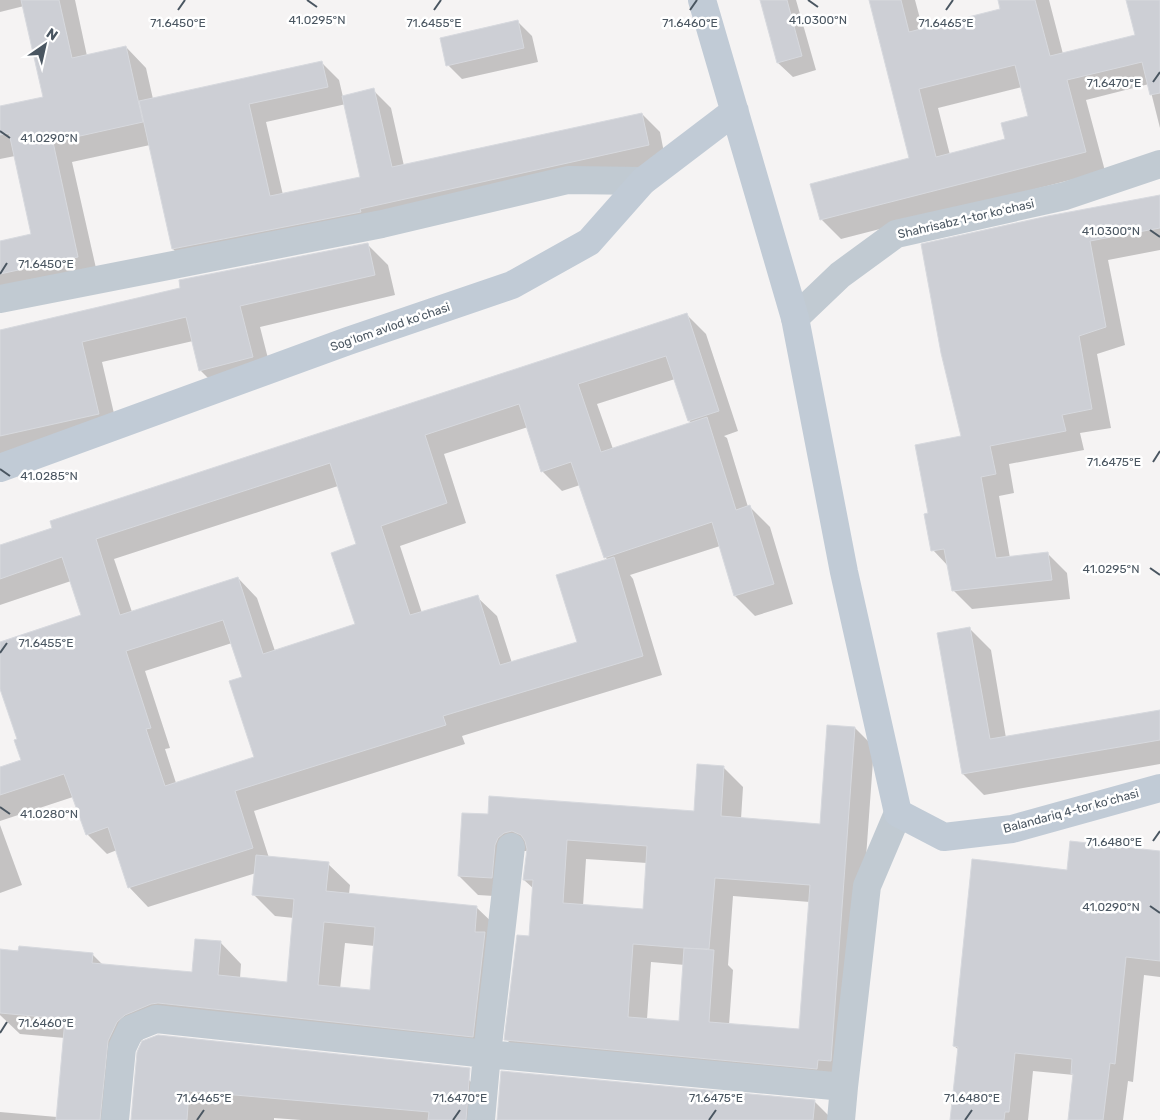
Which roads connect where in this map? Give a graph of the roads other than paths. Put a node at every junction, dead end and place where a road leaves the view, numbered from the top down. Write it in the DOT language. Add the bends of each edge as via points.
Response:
graph roads {
  1 [pos="702,0"];
  2 [pos="735,111"];
  3 [pos="1160,164"];
  4 [pos="643,181"];
  5 [pos="0,299"];
  6 [pos="795,318"];
  7 [pos="0,468"];
  8 [pos="1160,788"];
  9 [pos="898,813"];
  10 [pos="511,848"];
  11 [pos="487,1054"];
  12 [pos="844,1087"];
  13 [pos="115,1120"];
  14 [pos="481,1120"];
  15 [pos="842,1120"];
  1 -- 2 [label="street"];
  2 -- 4 [label="street, Sogʻlom avlod koʻchasi"];
  2 -- 6 [label="street"];
  3 -- 6 [label="street, Shahrisabz 1-tor koʻchasi" via="1066,196 896,234 840,275"];
  4 -- 5 [label="street" via="568,180 382,224"];
  4 -- 7 [label="street, Sogʻlom avlod koʻchasi" via="588,242 512,285"];
  6 -- 9 [label="street" via="844,572"];
  8 -- 9 [label="street, Balandariq 4-tor koʻchasi" via="1012,829 944,837"];
  9 -- 12 [label="street" via="867,886"];
  10 -- 11 [label="street"];
  11 -- 12 [label="street"];
  11 -- 13 [label="street" via="156,1019 131,1029 122,1048"];
  11 -- 14 [label="street"];
  12 -- 15 [label="street"];
}
